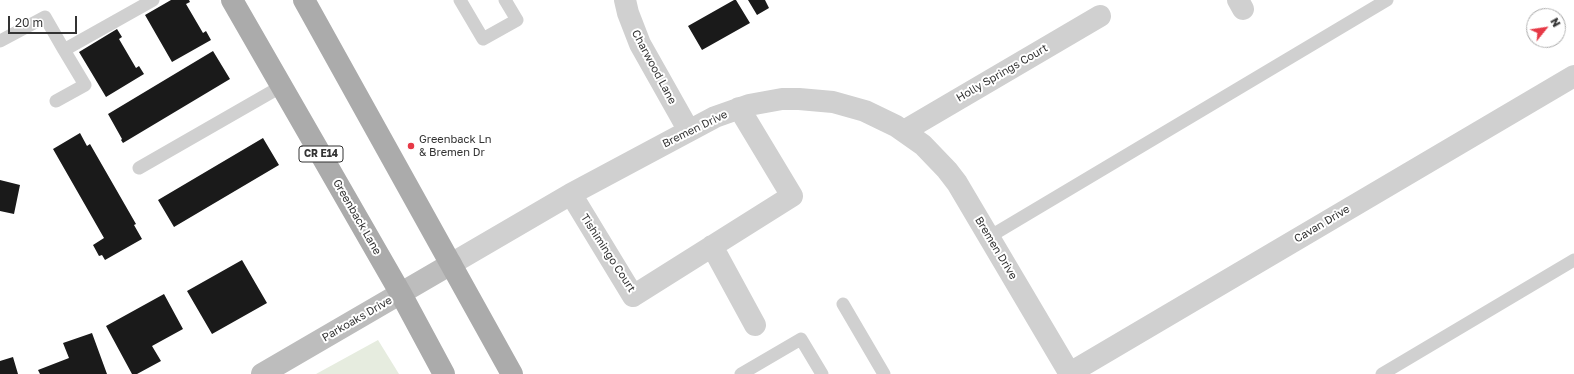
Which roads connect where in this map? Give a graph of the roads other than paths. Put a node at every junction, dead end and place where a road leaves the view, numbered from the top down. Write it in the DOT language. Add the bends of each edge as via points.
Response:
graph roads {
  1 [pos="153,0"];
  2 [pos="232,0"];
  3 [pos="304,0"];
  4 [pos="460,0"];
  5 [pos="505,0"];
  6 [pos="625,0"];
  7 [pos="1387,0"];
  8 [pos="1100,16"];
  9 [pos="0,41"];
  10 [pos="64,50"];
  11 [pos="1574,76"];
  12 [pos="282,86"];
  13 [pos="56,101"];
  14 [pos="739,108"];
  15 [pos="689,131"];
  16 [pos="904,131"];
  17 [pos="139,168"];
  18 [pos="571,194"];
  19 [pos="989,237"];
  20 [pos="712,246"];
  21 [pos="1574,260"];
  22 [pos="451,264"];
  23 [pos="401,294"];
  24 [pos="843,304"];
  25 [pos="755,325"];
  26 [pos="262,374"];
  27 [pos="444,374"];
  28 [pos="512,374"];
  29 [pos="741,374"];
  30 [pos="822,374"];
  31 [pos="884,374"];
  32 [pos="1070,374"];
  33 [pos="1382,374"];
  1 -- 10 [label="lane"];
  2 -- 12 [label="main road, Greenback Lane / CR E14"];
  3 -- 22 [label="main road"];
  4 -- 5 [label="lane" via="483,39 516,20"];
  6 -- 15 [label="street, Charwood Lane" via="640,44"];
  7 -- 19 [label="lane"];
  8 -- 16 [label="street, Holly Springs Court"];
  9 -- 10 [label="lane" via="44,17"];
  10 -- 13 [label="lane" via="85,85"];
  11 -- 32 [label="street, Cavan Drive"];
  12 -- 17 [label="lane"];
  12 -- 23 [label="main road, Greenback Lane / CR E14"];
  14 -- 15 [label="street, Bremen Drive"];
  14 -- 16 [label="street, Bremen Drive" via="782,99 833,102 865,111"];
  14 -- 20 [label="street, Tishimingo Court" via="792,196"];
  15 -- 18 [label="street, Bremen Drive"];
  16 -- 19 [label="street, Bremen Drive" via="923,145 947,170"];
  18 -- 20 [label="street, Tishimingo Court" via="633,296"];
  18 -- 22 [label="street, Bremen Drive"];
  19 -- 32 [label="street, Bremen Drive"];
  20 -- 25 [label="street"];
  21 -- 33 [label="lane"];
  22 -- 23 [label="street, Parkoaks Drive"];
  22 -- 28 [label="main road"];
  23 -- 26 [label="street, Parkoaks Drive"];
  23 -- 27 [label="main road, Greenback Lane / CR E14"];
  24 -- 31 [label="lane"];
  29 -- 30 [label="lane" via="801,339"];
}
